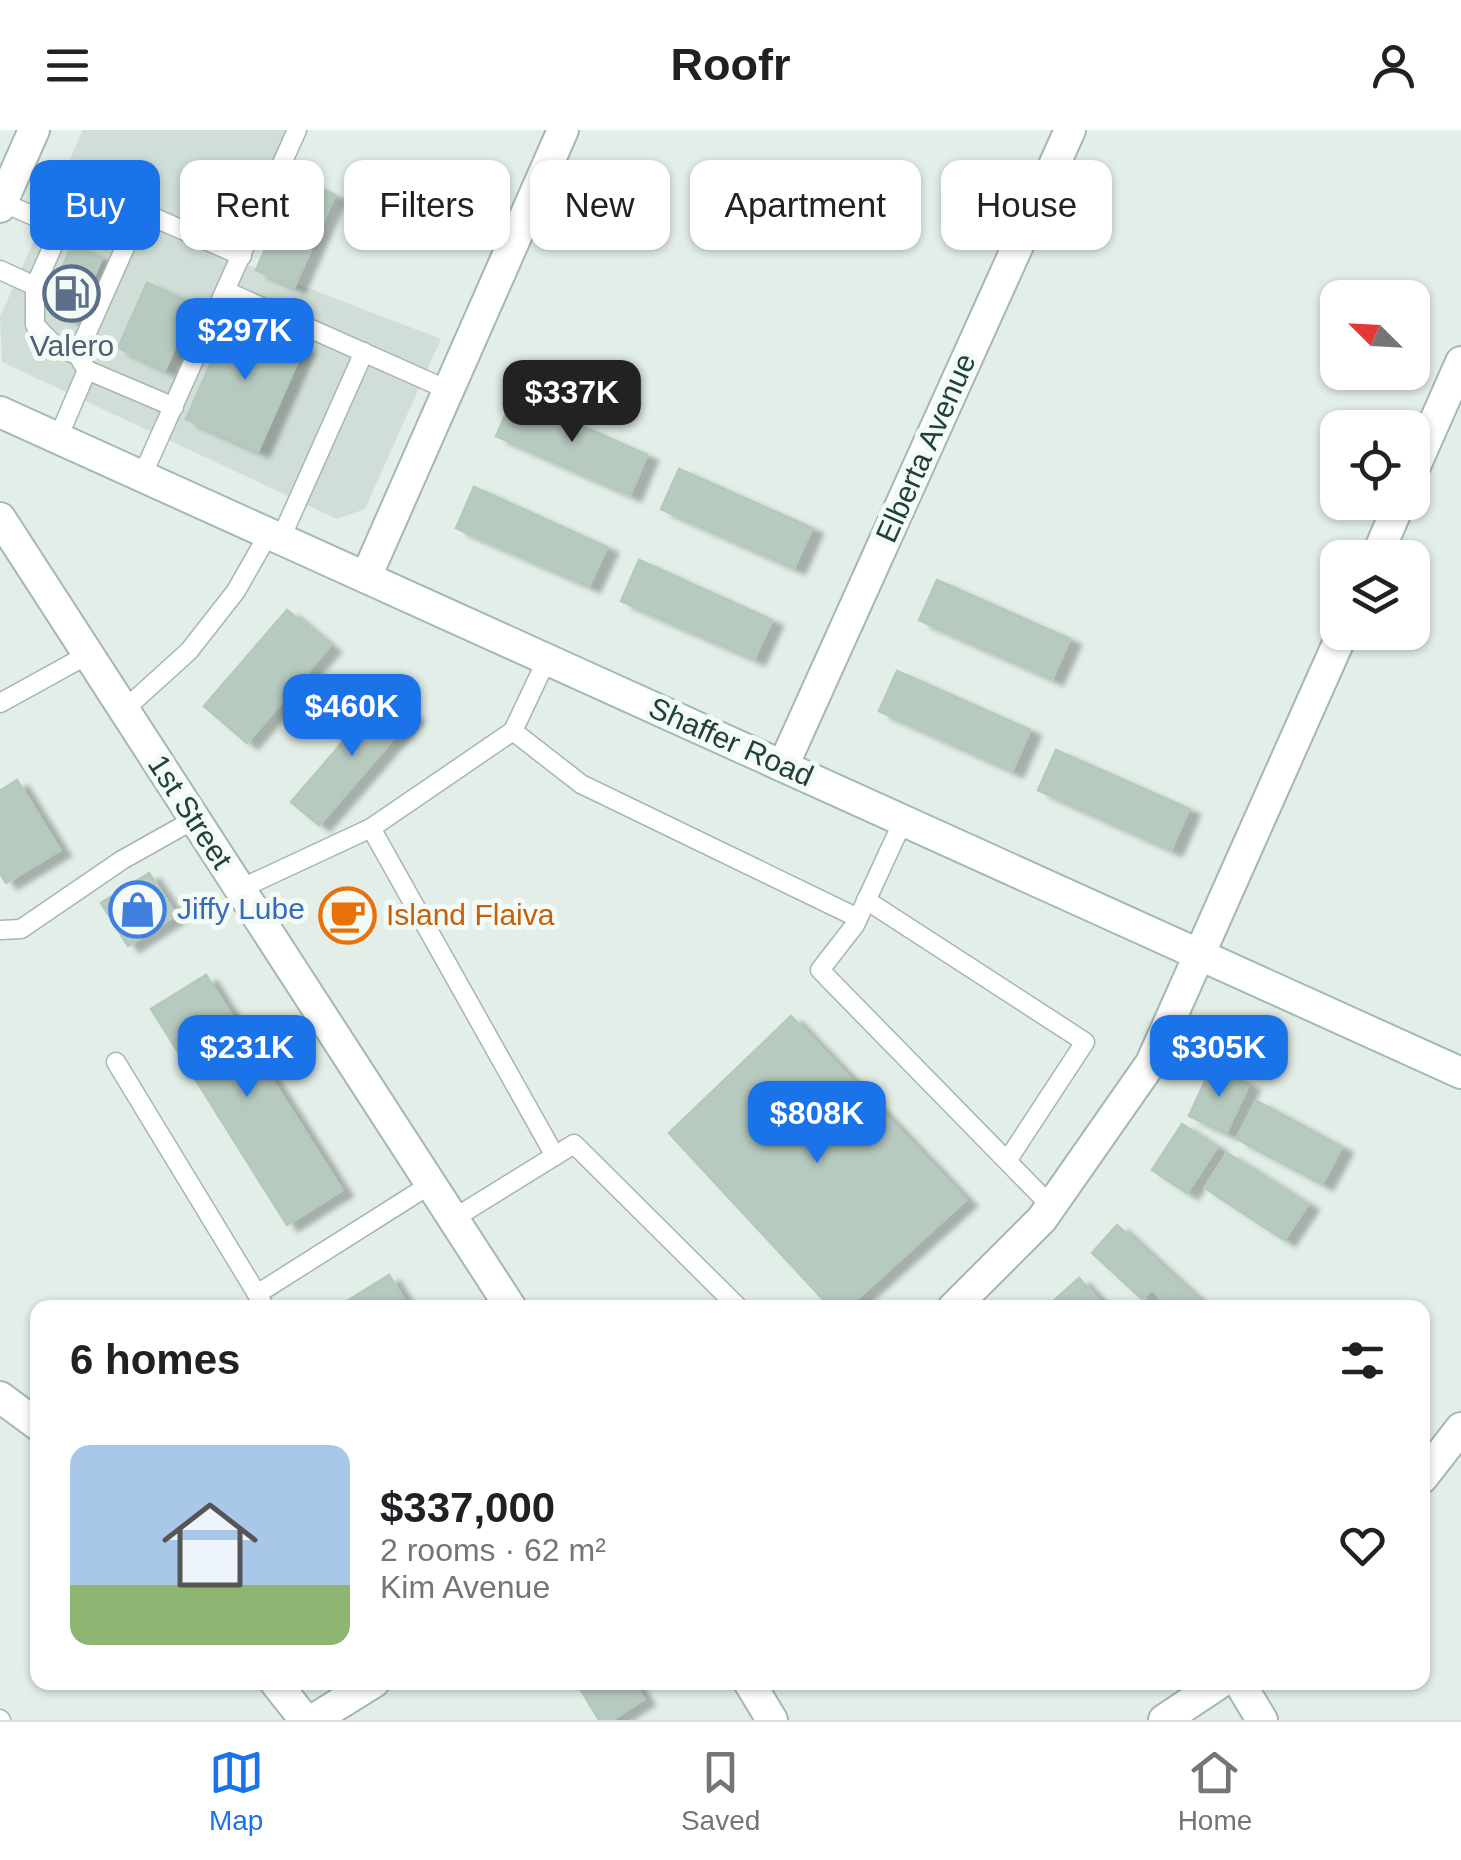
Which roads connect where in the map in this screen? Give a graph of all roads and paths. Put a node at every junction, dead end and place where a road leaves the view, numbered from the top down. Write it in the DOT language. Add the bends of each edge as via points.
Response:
graph roads {
  1 [pos="34,130"];
  2 [pos="297,130"];
  3 [pos="564,130"];
  4 [pos="1070,130"];
  5 [pos="1,205"];
  6 [pos="30,216"];
  7 [pos="160,220"];
  8 [pos="52,250"];
  9 [pos="124,250"];
  10 [pos="242,256"];
  11 [pos="0,270"];
  12 [pos="35,286"];
  13 [pos="226,291"];
  14 [pos="364,352"];
  15 [pos="82,362"];
  16 [pos="1461,362"];
  17 [pos="448,390"];
  18 [pos="174,407"];
  19 [pos="0,412"];
  20 [pos="1430,432"];
  21 [pos="58,438"];
  22 [pos="142,476"];
  23 [pos="0,518"];
  24 [pos="275,536"];
  25 [pos="366,577"];
  26 [pos="1335,650"];
  27 [pos="89,654"];
  28 [pos="547,659"];
  29 [pos="0,703"];
  30 [pos="124,710"];
  31 [pos="513,731"];
  32 [pos="782,766"];
  33 [pos="195,819"];
  34 [pos="903,820"];
  35 [pos="372,828"];
  36 [pos="240,889"];
  37 [pos="862,909"];
  38 [pos="0,930"];
  39 [pos="1200,955"];
  40 [pos="116,1062"];
  41 [pos="1461,1073"];
  42 [pos="555,1156"];
  43 [pos="1007,1161"];
  44 [pos="431,1184"];
  45 [pos="1051,1206"];
  46 [pos="454,1219"];
  47 [pos="260,1300"];
  48 [pos="262,1300"];
  49 [pos="505,1300"];
  50 [pos="731,1300"];
  51 [pos="960,1300"];
  52 [pos="0,1398"];
  53 [pos="30,1419"];
  54 [pos="1458,1443"];
  55 [pos="1430,1470"];
  56 [pos="281,1690"];
  57 [pos="361,1690"];
  58 [pos="754,1690"];
  59 [pos="1209,1690"];
  60 [pos="1243,1690"];
  61 [pos="305,1720"];
  62 [pos="314,1720"];
  63 [pos="772,1720"];
  64 [pos="1164,1720"];
  65 [pos="1262,1720"];
  1 -- 5 [label="street"];
  2 -- 10 [label="lane"];
  3 -- 17 [label="street"];
  4 -- 32 [label="street, Elberta Avenue"];
  5 -- 6 [label="lane"];
  7 -- 10 [label="lane"];
  8 -- 12 [label="lane"];
  9 -- 15 [label="lane"];
  10 -- 13 [label="lane"];
  11 -- 12 [label="lane"];
  12 -- 15 [label="lane" via="35,325"];
  13 -- 14 [label="lane"];
  13 -- 18 [label="lane"];
  14 -- 17 [label="lane"];
  14 -- 24 [label="lane"];
  15 -- 18 [label="lane"];
  15 -- 21 [label="lane"];
  16 -- 20 [label="street"];
  17 -- 25 [label="street"];
  18 -- 22 [label="lane"];
  19 -- 21 [label="street, Shaffer Road"];
  21 -- 22 [label="street, Shaffer Road"];
  22 -- 24 [label="street, Shaffer Road"];
  23 -- 27 [label="street, 1st Street"];
  24 -- 25 [label="street, Shaffer Road"];
  24 -- 30 [label="lane" via="189,651"];
  25 -- 28 [label="street, Shaffer Road"];
  26 -- 39 [label="street"];
  27 -- 29 [label="lane"];
  27 -- 30 [label="street, 1st Street"];
  28 -- 31 [label="lane"];
  28 -- 32 [label="street, Shaffer Road"];
  30 -- 33 [label="street, 1st Street"];
  31 -- 35 [label="lane"];
  31 -- 37 [label="lane" via="581,784"];
  32 -- 34 [label="street, Shaffer Road"];
  33 -- 36 [label="street, 1st Street"];
  33 -- 38 [label="lane" via="21,928"];
  34 -- 37 [label="lane"];
  34 -- 39 [label="street, Shaffer Road"];
  35 -- 36 [label="lane"];
  35 -- 42 [label="lane"];
  36 -- 44 [label="street, 1st Street"];
  37 -- 43 [label="lane" via="820,970"];
  37 -- 43 [label="lane" via="1085,1042"];
  39 -- 41 [label="street, Shaffer Road"];
  39 -- 45 [label="street" via="1151,1063"];
  40 -- 47 [label="lane"];
  42 -- 46 [label="lane"];
  42 -- 50 [label="lane" via="574,1144"];
  43 -- 45 [label="lane"];
  44 -- 46 [label="street, 1st Street"];
  44 -- 48 [label="lane"];
  45 -- 51 [label="street"];
  46 -- 49 [label="street, 1st Street"];
  52 -- 53 [label="street"];
  54 -- 55 [label="street"];
  56 -- 61 [label="street"];
  57 -- 62 [label="street"];
  58 -- 63 [label="street"];
  59 -- 64 [label="street"];
  60 -- 65 [label="street"];
}
